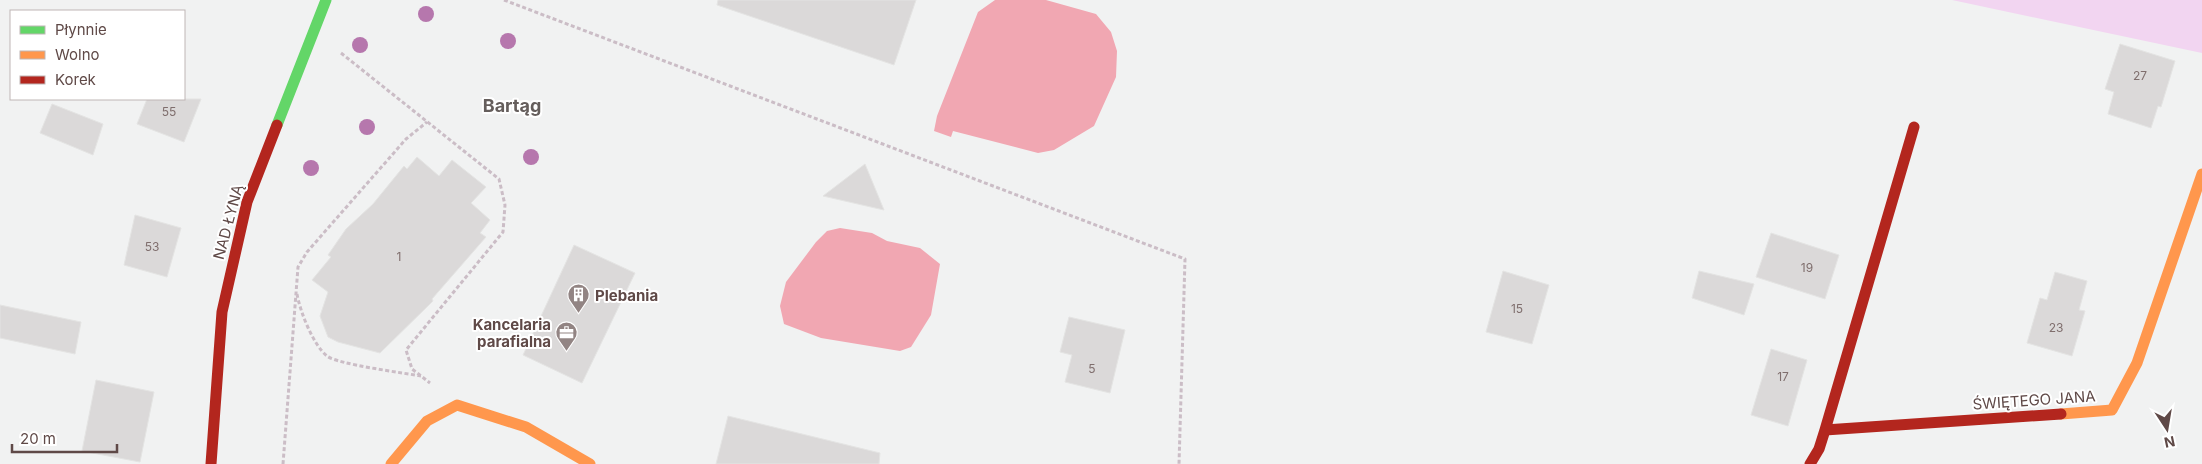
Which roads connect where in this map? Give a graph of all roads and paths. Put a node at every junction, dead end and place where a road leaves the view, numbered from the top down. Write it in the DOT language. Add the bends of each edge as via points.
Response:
graph roads {
  1 [pos="326,0"];
  2 [pos="504,0"];
  3 [pos="314,31"];
  4 [pos="426,122"];
  5 [pos="1914,126"];
  6 [pos="2202,174"];
  7 [pos="296,290"];
  8 [pos="422,376"];
  9 [pos="460,406"];
  10 [pos="1825,430"];
  11 [pos="211,464"];
  12 [pos="283,464"];
  13 [pos="391,464"];
  14 [pos="590,464"];
  15 [pos="1178,464"];
  16 [pos="1810,464"];
  1 -- 3 [label="street, NAD ŁYNĄ"];
  2 -- 15 [label="path" via="1185,259"];
  3 -- 4 [label="path"];
  3 -- 11 [label="street, NAD ŁYNĄ" via="247,202 222,312"];
  4 -- 7 [label="path" via="406,139 307,252 298,267"];
  4 -- 8 [label="path" via="499,179 505,205 503,232 406,350 412,369"];
  5 -- 10 [label="street"];
  6 -- 10 [label="street, ŚWIĘTEGO JANA" via="2137,363 2112,410"];
  7 -- 8 [label="path" via="311,334 327,357"];
  7 -- 12 [label="path"];
  8 -- 9 [label="path"];
  9 -- 13 [label="street" via="427,421"];
  9 -- 14 [label="street" via="526,427"];
  10 -- 16 [label="street"];
}
